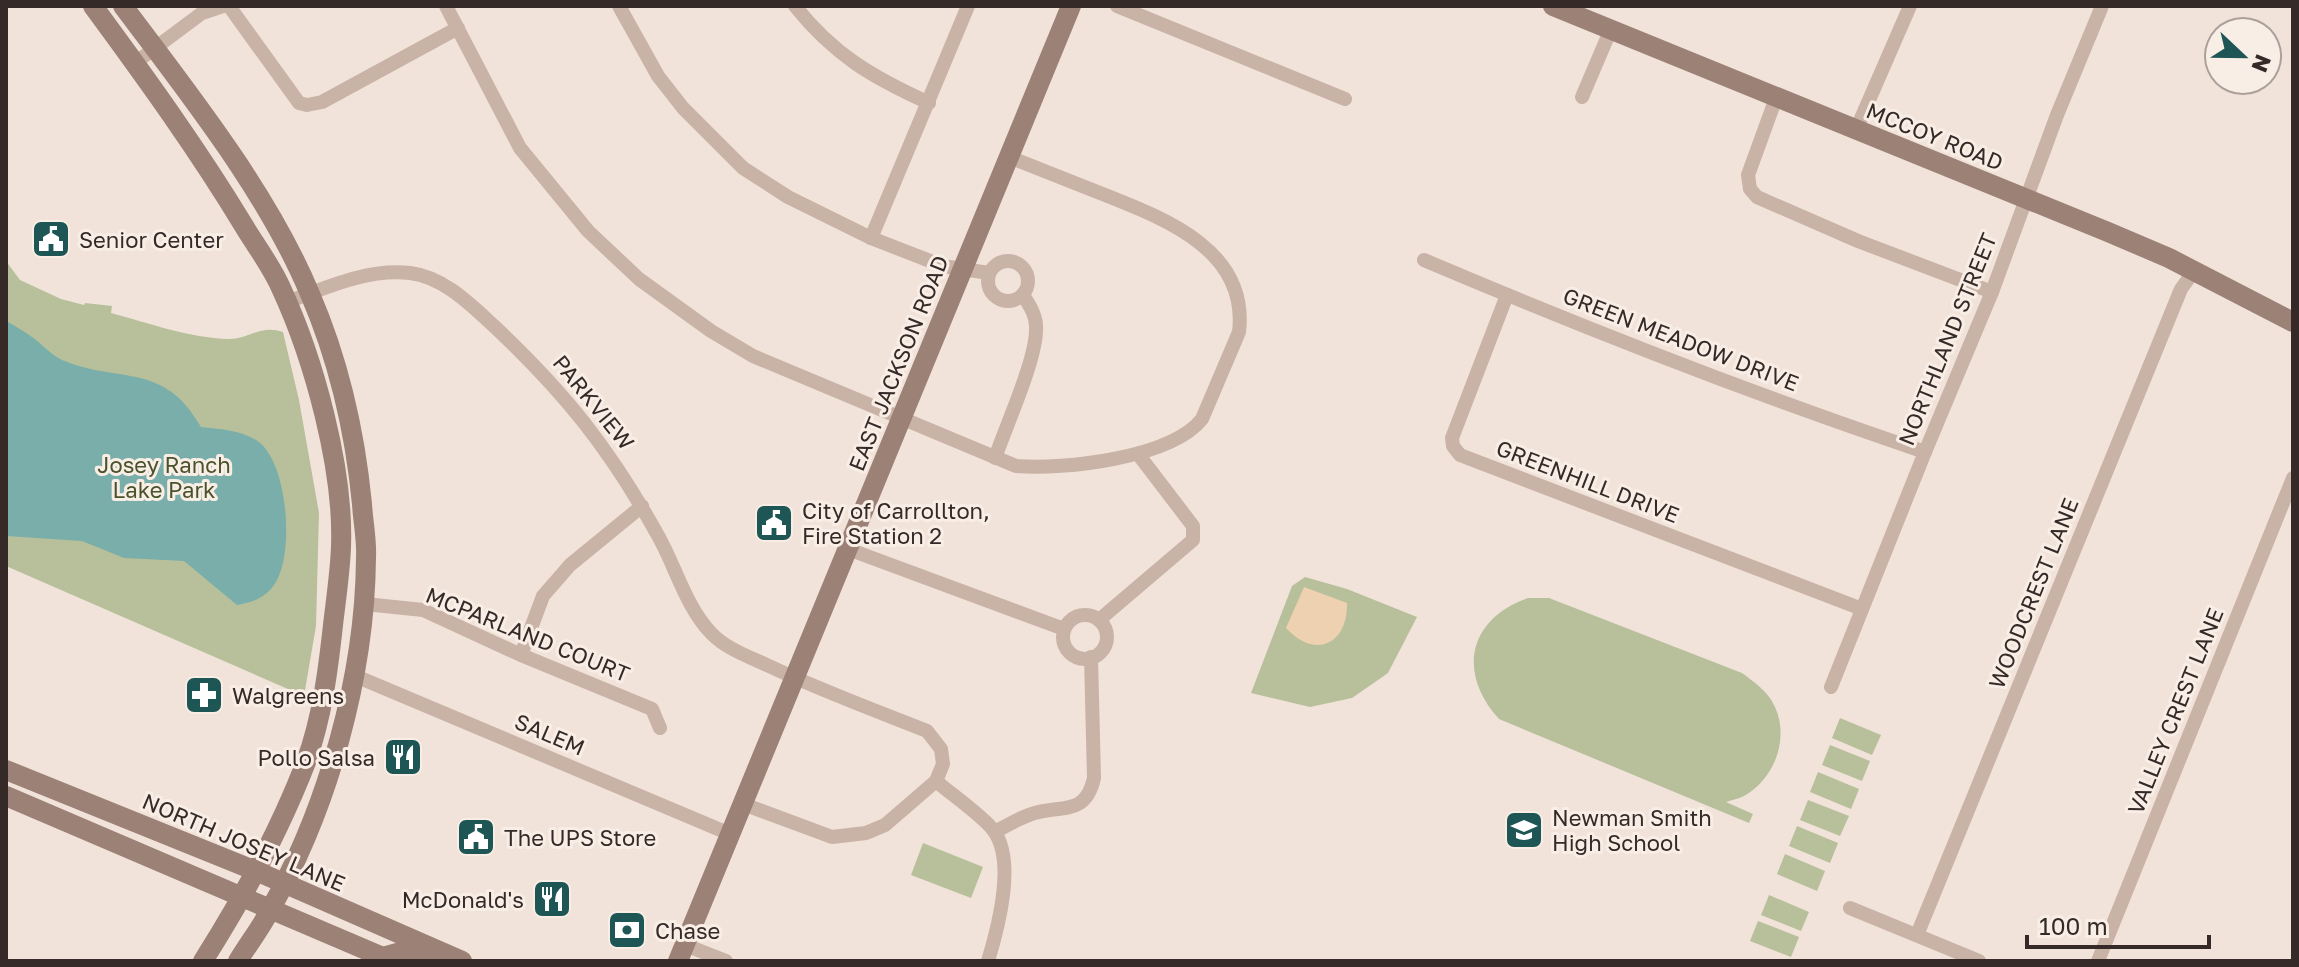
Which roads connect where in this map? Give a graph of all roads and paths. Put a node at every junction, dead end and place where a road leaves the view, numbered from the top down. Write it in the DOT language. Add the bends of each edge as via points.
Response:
graph roads {
  1 [pos="93,6"];
  2 [pos="123,6"];
  3 [pos="223,6"];
  4 [pos="229,6"];
  5 [pos="446,6"];
  6 [pos="619,6"];
  7 [pos="795,6"];
  8 [pos="968,6"];
  9 [pos="1071,6"];
  10 [pos="1117,6"];
  11 [pos="1553,6"];
  12 [pos="1910,6"];
  13 [pos="2102,6"];
  14 [pos="458,28"];
  15 [pos="1611,29"];
  16 [pos="155,48"];
  17 [pos="135,63"];
  18 [pos="1582,97"];
  19 [pos="1776,98"];
  20 [pos="1345,99"];
  21 [pos="929,103"];
  22 [pos="1856,130"];
  23 [pos="1009,157"];
  24 [pos="2028,200"];
  25 [pos="871,238"];
  26 [pos="1424,260"];
  27 [pos="964,267"];
  28 [pos="2194,271"];
  29 [pos="989,273"];
  30 [pos="1992,292"];
  31 [pos="310,293"];
  32 [pos="1023,295"];
  33 [pos="1507,295"];
  34 [pos="287,302"];
  35 [pos="2293,322"];
  36 [pos="901,420"];
  37 [pos="1925,452"];
  38 [pos="1138,454"];
  39 [pos="995,458"];
  40 [pos="2293,478"];
  41 [pos="642,506"];
  42 [pos="848,549"];
  43 [pos="365,604"];
  44 [pos="1862,609"];
  45 [pos="1099,620"];
  46 [pos="1064,629"];
  47 [pos="521,655"];
  48 [pos="1091,657"];
  49 [pos="329,670"];
  50 [pos="353,675"];
  51 [pos="795,678"];
  52 [pos="1831,687"];
  53 [pos="660,728"];
  54 [pos="6,770"];
  55 [pos="936,781"];
  56 [pos="6,796"];
  57 [pos="743,804"];
  58 [pos="995,832"];
  59 [pos="730,834"];
  60 [pos="256,871"];
  61 [pos="283,884"];
  62 [pos="243,899"];
  63 [pos="1850,908"];
  64 [pos="271,910"];
  65 [pos="1917,935"];
  66 [pos="682,953"];
  67 [pos="388,959"];
  68 [pos="203,961"];
  69 [pos="238,961"];
  70 [pos="428,961"];
  71 [pos="462,961"];
  72 [pos="726,961"];
  73 [pos="988,961"];
  74 [pos="1979,961"];
  75 [pos="2098,961"];
  1 -- 17 [label="main road"];
  2 -- 16 [label="main road"];
  3 -- 16 [label="street" via="202,13"];
  4 -- 14 [label="street" via="299,103 307,105 322,102"];
  5 -- 14 [label="street"];
  6 -- 25 [label="street" via="658,76 743,168"];
  7 -- 21 [label="street" via="845,57 880,81"];
  8 -- 21 [label="street"];
  9 -- 23 [label="main road, EAST JACKSON ROAD"];
  10 -- 20 [label="street"];
  11 -- 15 [label="main road, MCCOY ROAD"];
  12 -- 22 [label="street"];
  13 -- 24 [label="street, NORTHLAND STREET"];
  14 -- 36 [label="street" via="520,148 588,231 639,279 753,356"];
  15 -- 18 [label="street"];
  15 -- 19 [label="main road, MCCOY ROAD"];
  16 -- 17 [label="street"];
  16 -- 31 [label="main road" via="259,198"];
  17 -- 34 [label="main road" via="208,166"];
  19 -- 22 [label="main road, MCCOY ROAD"];
  19 -- 30 [label="street" via="1748,175 1757,197"];
  21 -- 25 [label="street"];
  22 -- 24 [label="main road, MCCOY ROAD"];
  23 -- 27 [label="main road, EAST JACKSON ROAD"];
  23 -- 38 [label="street" via="1154,214 1190,234 1229,275 1238,300 1239,332 1202,419 1180,438"];
  24 -- 28 [label="main road, MCCOY ROAD"];
  24 -- 30 [label="street, NORTHLAND STREET"];
  25 -- 27 [label="street" via="943,266"];
  26 -- 33 [label="street, GREEN MEADOW DRIVE"];
  27 -- 29 [label="street"];
  27 -- 36 [label="main road, EAST JACKSON ROAD"];
  28 -- 35 [label="main road, MCCOY ROAD"];
  28 -- 65 [label="street, WOODCREST LANE" via="2181,289"];
  29 -- 32 [label="street" via="988,287 997,298 1010,301"];
  29 -- 32 [label="street" via="997,263 1016,262 1028,276"];
  30 -- 37 [label="street, NORTHLAND STREET"];
  31 -- 34 [label="street, PARKVIEW"];
  31 -- 41 [label="street, PARKVIEW" via="374,273 434,278 471,304 542,371 588,424"];
  31 -- 43 [label="main road" via="343,384 366,554"];
  32 -- 39 [label="street" via="1037,331"];
  33 -- 37 [label="street, GREEN MEADOW DRIVE"];
  33 -- 44 [label="street, GREENHILL DRIVE" via="1452,438 1460,455"];
  34 -- 49 [label="main road" via="328,428 336,483 341,545"];
  36 -- 39 [label="street"];
  36 -- 42 [label="main road, EAST JACKSON ROAD"];
  37 -- 44 [label="street, NORTHLAND STREET"];
  38 -- 39 [label="street" via="1043,468"];
  38 -- 45 [label="street" via="1193,526 1193,540"];
  40 -- 75 [label="street, VALLEY CREST LANE"];
  41 -- 47 [label="street" via="570,565 543,596"];
  41 -- 51 [label="street, PARKVIEW" via="712,634"];
  42 -- 46 [label="street"];
  42 -- 51 [label="main road, EAST JACKSON ROAD"];
  43 -- 47 [label="street, MCPARLAND COURT" via="423,610"];
  43 -- 50 [label="main road"];
  44 -- 52 [label="street, NORTHLAND STREET"];
  45 -- 46 [label="street" via="1079,616"];
  45 -- 48 [label="street" via="1106,631 1105,644"];
  46 -- 48 [label="street" via="1071,654"];
  47 -- 53 [label="street, MCPARLAND COURT" via="652,709"];
  48 -- 58 [label="street" via="1091,793 1078,806 1031,814"];
  49 -- 50 [label="main road"];
  49 -- 60 [label="main road" via="306,761"];
  50 -- 59 [label="street, SALEM"];
  50 -- 61 [label="main road" via="326,782"];
  51 -- 55 [label="street, PARKVIEW" via="927,731 941,749 943,764"];
  51 -- 57 [label="main road, EAST JACKSON ROAD"];
  54 -- 60 [label="main road, NORTH JOSEY LANE"];
  55 -- 57 [label="street" via="885,825 849,836 832,837"];
  55 -- 58 [label="street"];
  56 -- 62 [label="main road"];
  57 -- 59 [label="main road, EAST JACKSON ROAD"];
  58 -- 73 [label="street" via="1006,869"];
  59 -- 66 [label="main road, EAST JACKSON ROAD"];
  60 -- 61 [label="main road, NORTH JOSEY LANE"];
  60 -- 62 [label="main road"];
  61 -- 64 [label="main road"];
  61 -- 71 [label="main road, NORTH JOSEY LANE"];
  62 -- 64 [label="main road"];
  62 -- 68 [label="main road"];
  63 -- 65 [label="street"];
  64 -- 67 [label="main road"];
  64 -- 69 [label="main road"];
  65 -- 74 [label="street"];
  66 -- 72 [label="street"];
  67 -- 70 [label="main road" via="401,952"];
}
